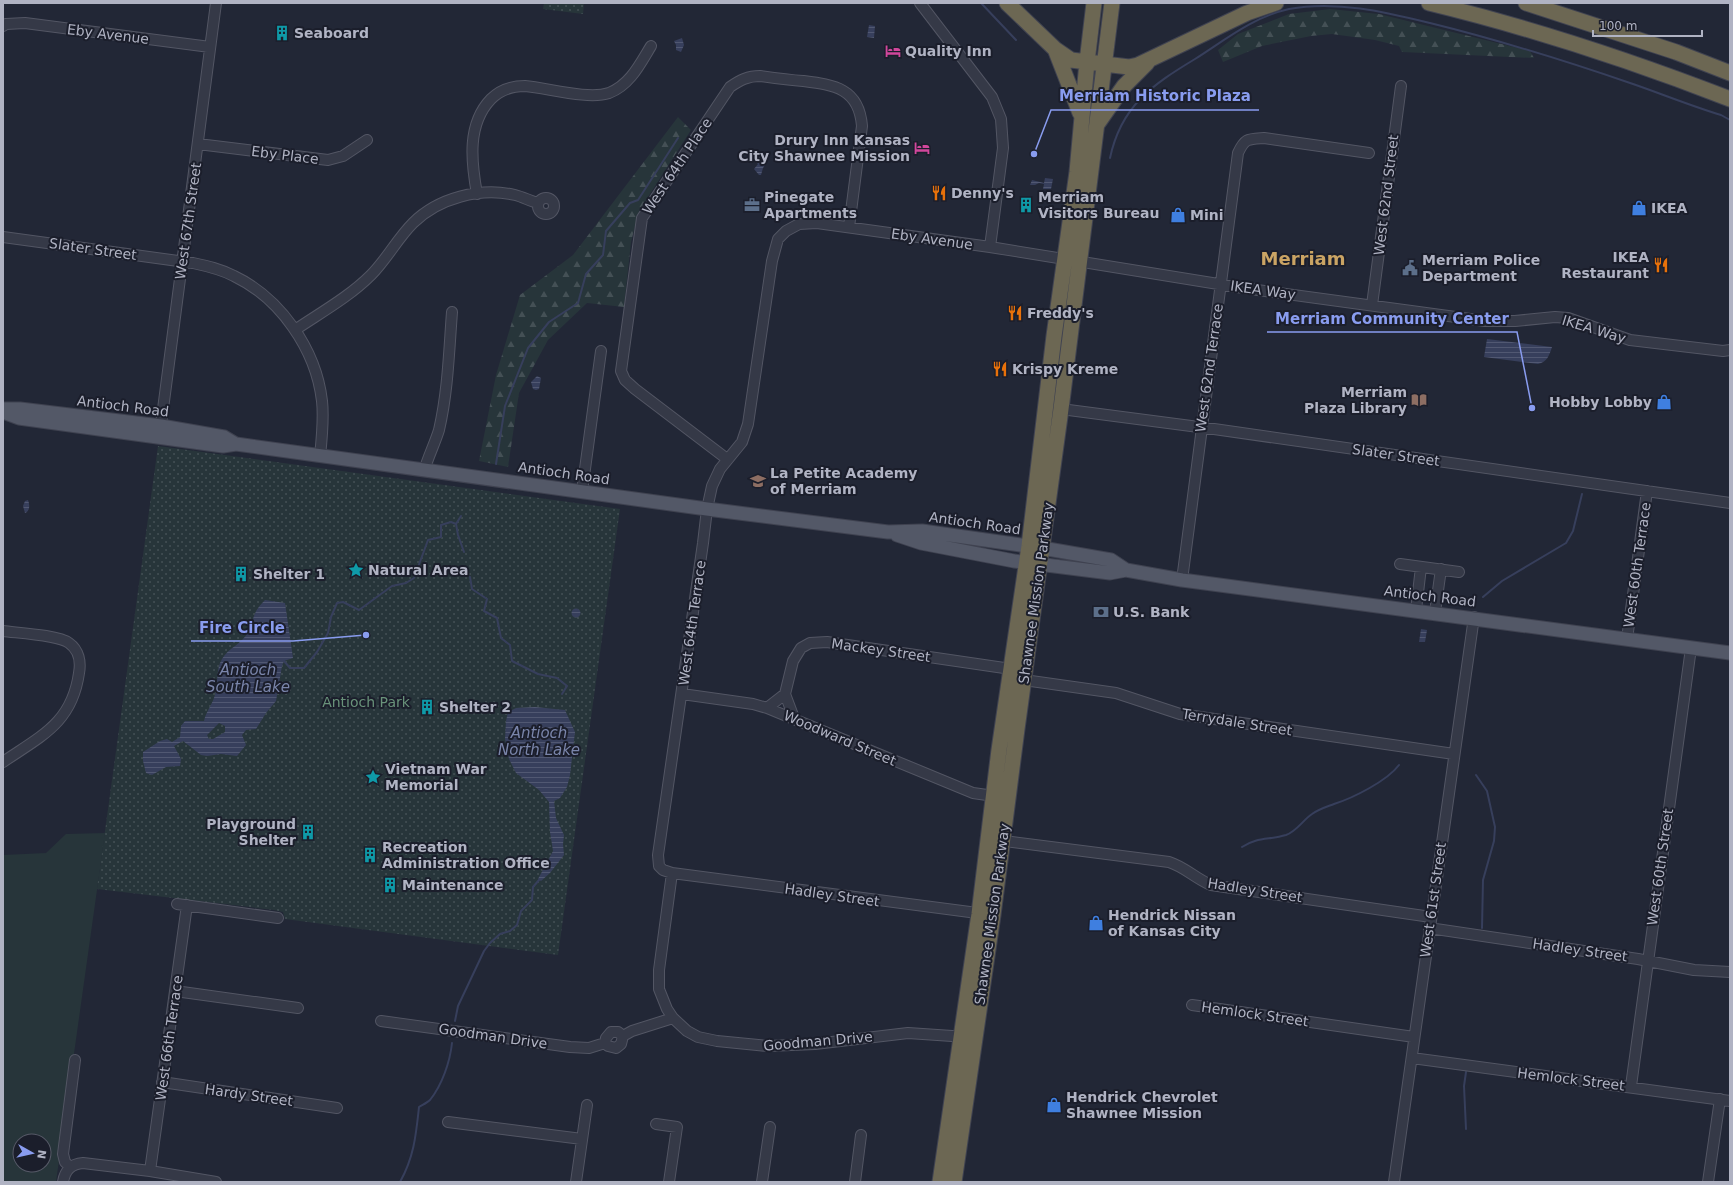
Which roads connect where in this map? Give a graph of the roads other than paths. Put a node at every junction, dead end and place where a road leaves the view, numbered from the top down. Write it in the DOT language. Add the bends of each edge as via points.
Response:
graph roads {
  1 [pos="216,3"];
  2 [pos="920,3"];
  3 [pos="1007,3"];
  4 [pos="1094,3"];
  5 [pos="1112,3"];
  6 [pos="1276,3"];
  7 [pos="1429,3"];
  8 [pos="1526,3"];
  9 [pos="5,25"];
  10 [pos="651,46"];
  11 [pos="210,47"];
  12 [pos="1055,49"];
  13 [pos="1150,60"];
  14 [pos="1087,62"];
  15 [pos="1104,65"];
  16 [pos="1730,73"];
  17 [pos="1401,86"];
  18 [pos="1730,99"];
  19 [pos="1082,116"];
  20 [pos="1096,126"];
  21 [pos="367,140"];
  22 [pos="198,144"];
  23 [pos="1369,153"];
  24 [pos="477,194"];
  25 [pos="538,203"];
  26 [pos="849,227"];
  27 [pos="786,232"];
  28 [pos="3,237"];
  29 [pos="990,247"];
  30 [pos="1072,261"];
  31 [pos="182,262"];
  32 [pos="1221,284"];
  33 [pos="1372,304"];
  34 [pos="452,312"];
  35 [pos="295,330"];
  36 [pos="601,350"];
  37 [pos="1730,350"];
  38 [pos="1051,360"];
  39 [pos="1061,409"];
  40 [pos="3,411"];
  41 [pos="1202,427"];
  42 [pos="160,432"];
  43 [pos="320,456"];
  44 [pos="727,459"];
  45 [pos="424,470"];
  46 [pos="582,491"];
  47 [pos="1647,491"];
  48 [pos="1730,503"];
  49 [pos="707,509"];
  50 [pos="888,532"];
  51 [pos="1035,547"];
  52 [pos="1033,563"];
  53 [pos="1400,564"];
  54 [pos="1421,567"];
  55 [pos="1441,569"];
  56 [pos="1126,570"];
  57 [pos="1459,572"];
  58 [pos="1182,580"];
  59 [pos="1416,610"];
  60 [pos="1435,612"];
  61 [pos="1474,617"];
  62 [pos="3,631"];
  63 [pos="1627,639"];
  64 [pos="1691,648"];
  65 [pos="1730,653"];
  66 [pos="1011,669"];
  67 [pos="1024,680"];
  68 [pos="682,694"];
  69 [pos="785,694"];
  70 [pos="767,708"];
  71 [pos="794,718"];
  72 [pos="1454,754"];
  73 [pos="3,762"];
  74 [pos="994,796"];
  75 [pos="996,840"];
  76 [pos="672,873"];
  77 [pos="177,904"];
  78 [pos="187,905"];
  79 [pos="986,915"];
  80 [pos="1431,917"];
  81 [pos="278,918"];
  82 [pos="1429,928"];
  83 [pos="1647,961"];
  84 [pos="1730,972"];
  85 [pos="175,991"];
  86 [pos="1192,1005"];
  87 [pos="298,1008"];
  88 [pos="673,1018"];
  89 [pos="381,1021"];
  90 [pos="968,1037"];
  91 [pos="1414,1037"];
  92 [pos="1412,1058"];
  93 [pos="75,1060"];
  94 [pos="162,1082"];
  95 [pos="1631,1086"];
  96 [pos="1725,1100"];
  97 [pos="587,1104"];
  98 [pos="337,1108"];
  99 [pos="448,1122"];
  100 [pos="656,1124"];
  101 [pos="770,1127"];
  102 [pos="862,1135"];
  103 [pos="582,1139"];
  104 [pos="70,1167"];
  105 [pos="150,1171"];
  106 [pos="63,1182"];
  107 [pos="216,1182"];
  108 [pos="576,1182"];
  109 [pos="670,1182"];
  110 [pos="762,1182"];
  111 [pos="855,1182"];
  112 [pos="940,1182"];
  113 [pos="954,1182"];
  114 [pos="1394,1182"];
  115 [pos="1708,1182"];
  1 -- 11 [label="street, West 67th Street"];
  2 -- 29 [label="street" via="992,97 1002,119 1003,148"];
  3 -- 12 [label="highway"];
  4 -- 14 [label="highway, Shawnee Mission Parkway"];
  5 -- 15 [label="highway, Shawnee Mission Parkway"];
  6 -- 13 [label="highway" via="1247,13"];
  7 -- 18 [label="highway" via="1576,44"];
  8 -- 16 [label="highway" via="1676,52"];
  9 -- 11 [label="street, Eby Avenue" via="24,23"];
  10 -- 24 [label="street" via="627,82 609,93 592,95 524,86 505,89 494,96 484,106 474,127 472,148"];
  11 -- 22 [label="street, West 67th Street"];
  12 -- 14 [label="highway" via="1071,60"];
  12 -- 19 [label="highway"];
  13 -- 15 [label="highway" via="1129,67"];
  13 -- 20 [label="highway" via="1124,86"];
  14 -- 15 [label="highway"];
  14 -- 19 [label="highway, Shawnee Mission Parkway"];
  15 -- 20 [label="highway, Shawnee Mission Parkway"];
  17 -- 33 [label="street, West 62nd Street"];
  19 -- 30 [label="highway, Shawnee Mission Parkway"];
  20 -- 30 [label="highway, Shawnee Mission Parkway"];
  21 -- 22 [label="street, Eby Place" via="343,156 328,160"];
  22 -- 31 [label="street, West 67th Street"];
  23 -- 32 [label="street, West 62nd Terrace" via="1264,138 1248,139 1242,144 1238,153"];
  24 -- 25 [label="street" via="515,195"];
  24 -- 35 [label="street" via="451,199 425,213 409,228 370,276"];
  26 -- 27 [label="street, Eby Avenue" via="816,223 799,224"];
  26 -- 29 [label="street, Eby Avenue"];
  26 -- 44 [label="street, West 64th Place" via="862,126 860,111 855,101 830,85 760,76 740,80 730,87 642,218 621,371 625,380 635,389"];
  27 -- 44 [label="street, West 64th Terrace" via="778,239 772,261 748,424 742,442"];
  28 -- 31 [label="street, Slater Street"];
  29 -- 30 [label="street, Eby Avenue"];
  30 -- 32 [label="street, IKEA Way"];
  30 -- 38 [label="highway, Shawnee Mission Parkway"];
  30 -- 39 [label="highway, Shawnee Mission Parkway"];
  31 -- 35 [label="street" via="216,268 246,282 273,303"];
  31 -- 42 [label="street, West 67th Street"];
  32 -- 33 [label="street, IKEA Way"];
  32 -- 41 [label="street, West 62nd Terrace"];
  33 -- 37 [label="street, IKEA Way" via="1485,321 1568,318 1630,340 1679,347"];
  34 -- 45 [label="street" via="442,414"];
  35 -- 43 [label="street" via="312,360 321,392 324,418"];
  36 -- 46 [label="street"];
  38 -- 39 [label="highway" via="1057,402"];
  38 -- 51 [label="highway, Shawnee Mission Parkway"];
  39 -- 41 [label="street, Slater Street"];
  39 -- 51 [label="highway, Shawnee Mission Parkway"];
  40 -- 42 [label="main road, Antioch Road" via="20,409"];
  41 -- 47 [label="street, Slater Street"];
  41 -- 58 [label="street, West 62nd Terrace"];
  42 -- 43 [label="main road, Antioch Road" via="224,437 236,444"];
  43 -- 45 [label="main road, Antioch Road"];
  44 -- 49 [label="street, West 64th Terrace" via="712,486"];
  45 -- 46 [label="main road, Antioch Road"];
  46 -- 49 [label="main road, Antioch Road"];
  47 -- 48 [label="street, Slater Street"];
  47 -- 63 [label="street, West 60th Terrace"];
  49 -- 50 [label="main road, Antioch Road"];
  49 -- 68 [label="street, West 64th Terrace"];
  50 -- 51 [label="main road, Antioch Road" via="922,531"];
  50 -- 52 [label="main road, Antioch Road" via="921,543"];
  51 -- 52 [label="highway, Shawnee Mission Parkway"];
  51 -- 56 [label="main road, Antioch Road" via="1111,560"];
  52 -- 56 [label="main road, Antioch Road" via="1110,573"];
  52 -- 66 [label="highway, Shawnee Mission Parkway"];
  52 -- 67 [label="highway, Shawnee Mission Parkway"];
  53 -- 54 [label="street"];
  54 -- 55 [label="street"];
  54 -- 59 [label="street"];
  55 -- 57 [label="street"];
  55 -- 60 [label="street"];
  56 -- 58 [label="main road, Antioch Road"];
  58 -- 59 [label="main road, Antioch Road"];
  59 -- 60 [label="main road, Antioch Road"];
  60 -- 61 [label="main road, Antioch Road"];
  61 -- 63 [label="main road, Antioch Road"];
  61 -- 72 [label="street, West 61st Street"];
  62 -- 73 [label="street" via="60,639 69,643 76,650 80,667 75,694 65,714 49,731"];
  63 -- 64 [label="main road, Antioch Road"];
  64 -- 65 [label="main road, Antioch Road"];
  64 -- 83 [label="street, West 60th Street"];
  66 -- 69 [label="street, Mackey Street" via="818,642 801,648 796,655"];
  66 -- 74 [label="highway, Shawnee Mission Parkway"];
  67 -- 72 [label="street, Terrydale Street" via="1116,694 1180,714"];
  67 -- 75 [label="highway, Shawnee Mission Parkway"];
  68 -- 70 [label="street, Woodward Street"];
  68 -- 76 [label="street, West 64th Terrace" via="658,855 659,866"];
  69 -- 70 [label="street"];
  69 -- 71 [label="street"];
  70 -- 71 [label="street, Woodward Street"];
  71 -- 74 [label="street, Woodward Street" via="973,793"];
  72 -- 80 [label="street, West 61st Street"];
  74 -- 75 [label="highway, Shawnee Mission Parkway"];
  75 -- 79 [label="highway, Shawnee Mission Parkway"];
  75 -- 80 [label="street, Hadley Street" via="1169,862 1211,885"];
  76 -- 79 [label="street, Hadley Street"];
  76 -- 88 [label="street" via="658,980 661,997"];
  77 -- 78 [label="street"];
  78 -- 81 [label="street"];
  78 -- 85 [label="street, West 66th Terrace"];
  79 -- 90 [label="highway, Shawnee Mission Parkway"];
  80 -- 82 [label="street, West 61st Street"];
  82 -- 83 [label="street, Hadley Street"];
  82 -- 91 [label="street, West 61st Street"];
  83 -- 84 [label="street, Hadley Street" via="1694,970"];
  83 -- 95 [label="street, West 60th Street"];
  85 -- 87 [label="street"];
  85 -- 94 [label="street, West 66th Terrace"];
  86 -- 91 [label="street, Hemlock Street"];
  88 -- 89 [label="street, Goodman Drive" via="632,1031 623,1036 621,1044 616,1048 605,1043 588,1048 576,1047"];
  88 -- 90 [label="street, Goodman Drive" via="698,1037 747,1045 792,1046 908,1033"];
  90 -- 112 [label="highway, Shawnee Mission Parkway"];
  90 -- 113 [label="highway, Shawnee Mission Parkway"];
  91 -- 92 [label="street, West 61st Street"];
  92 -- 95 [label="street, Hemlock Street"];
  92 -- 114 [label="street, West 61st Street"];
  93 -- 104 [label="street" via="63,1154 64,1162"];
  94 -- 98 [label="street, Hardy Street"];
  94 -- 105 [label="street, West 66th Terrace"];
  95 -- 96 [label="street, Hemlock Street"];
  96 -- 115 [label="street"];
  97 -- 103 [label="street"];
  99 -- 103 [label="street"];
  100 -- 109 [label="street" via="677,1127"];
  101 -- 110 [label="street"];
  102 -- 111 [label="street"];
  103 -- 108 [label="street"];
  104 -- 105 [label="street" via="83,1163"];
  104 -- 106 [label="street"];
  105 -- 107 [label="street"];
}
